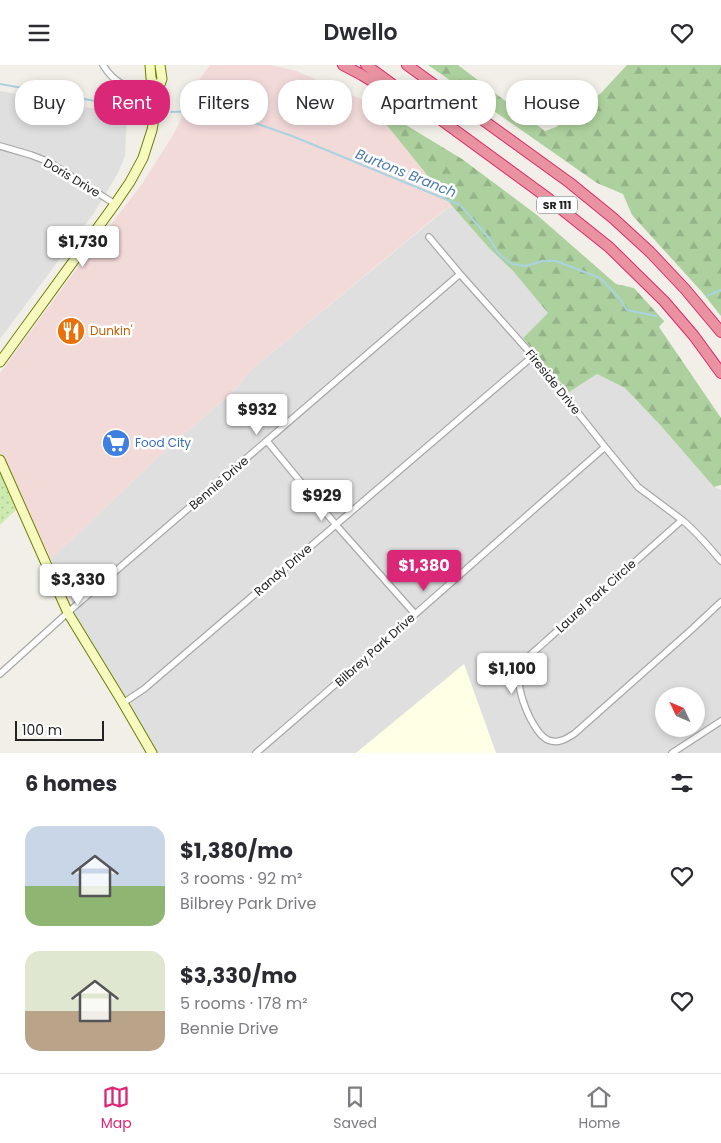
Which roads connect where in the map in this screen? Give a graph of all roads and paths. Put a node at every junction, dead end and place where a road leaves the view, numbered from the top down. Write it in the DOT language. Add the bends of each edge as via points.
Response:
graph roads {
  1 [pos="103,65"];
  2 [pos="150,65"];
  3 [pos="160,65"];
  4 [pos="343,65"];
  5 [pos="366,65"];
  6 [pos="407,65"];
  7 [pos="115,80"];
  8 [pos="152,80"];
  9 [pos="162,80"];
  10 [pos="152,125"];
  11 [pos="153,125"];
  12 [pos="152,130"];
  13 [pos="455,130"];
  14 [pos="0,146"];
  15 [pos="115,204"];
  16 [pos="429,237"];
  17 [pos="460,274"];
  18 [pos="721,332"];
  19 [pos="533,356"];
  20 [pos="0,363"];
  21 [pos="721,373"];
  22 [pos="267,441"];
  23 [pos="605,447"];
  24 [pos="0,460"];
  25 [pos="682,520"];
  26 [pos="336,525"];
  27 [pos="721,561"];
  28 [pos="721,602"];
  29 [pos="68,613"];
  30 [pos="414,614"];
  31 [pos="0,674"];
  32 [pos="123,703"];
  33 [pos="721,721"];
  34 [pos="152,753"];
  35 [pos="256,753"];
  36 [pos="672,753"];
  1 -- 7 [label="street"];
  2 -- 8 [label="main road"];
  3 -- 9 [label="main road"];
  4 -- 13 [label="highway"];
  5 -- 13 [label="highway, SR 111"];
  6 -- 18 [label="highway, SR 111" via="613,218 650,252"];
  10 -- 12 [label="main road"];
  11 -- 12 [label="main road"];
  12 -- 15 [label="main road" via="143,158"];
  13 -- 21 [label="highway, SR 111" via="609,247 664,301"];
  14 -- 15 [label="street, Doris Drive" via="49,162"];
  15 -- 20 [label="main road"];
  16 -- 17 [label="street, Fireside Drive"];
  17 -- 19 [label="street, Fireside Drive"];
  17 -- 22 [label="street, Bennie Drive"];
  19 -- 23 [label="street, Fireside Drive"];
  19 -- 26 [label="street, Randy Drive"];
  22 -- 26 [label="street"];
  22 -- 29 [label="street, Bennie Drive"];
  23 -- 25 [label="street, Fireside Drive" via="638,487"];
  23 -- 30 [label="street, Bilbrey Park Drive"];
  24 -- 29 [label="main road"];
  25 -- 27 [label="street"];
  25 -- 28 [label="street, Laurel Park Circle" via="529,656 520,668 518,680 536,729 549,741 558,742 574,734"];
  26 -- 30 [label="street"];
  26 -- 32 [label="street, Randy Drive" via="144,689"];
  29 -- 31 [label="street, Bennie Drive"];
  29 -- 32 [label="main road"];
  30 -- 35 [label="street, Bilbrey Park Drive"];
  32 -- 34 [label="main road"];
  33 -- 36 [label="street"];
}
